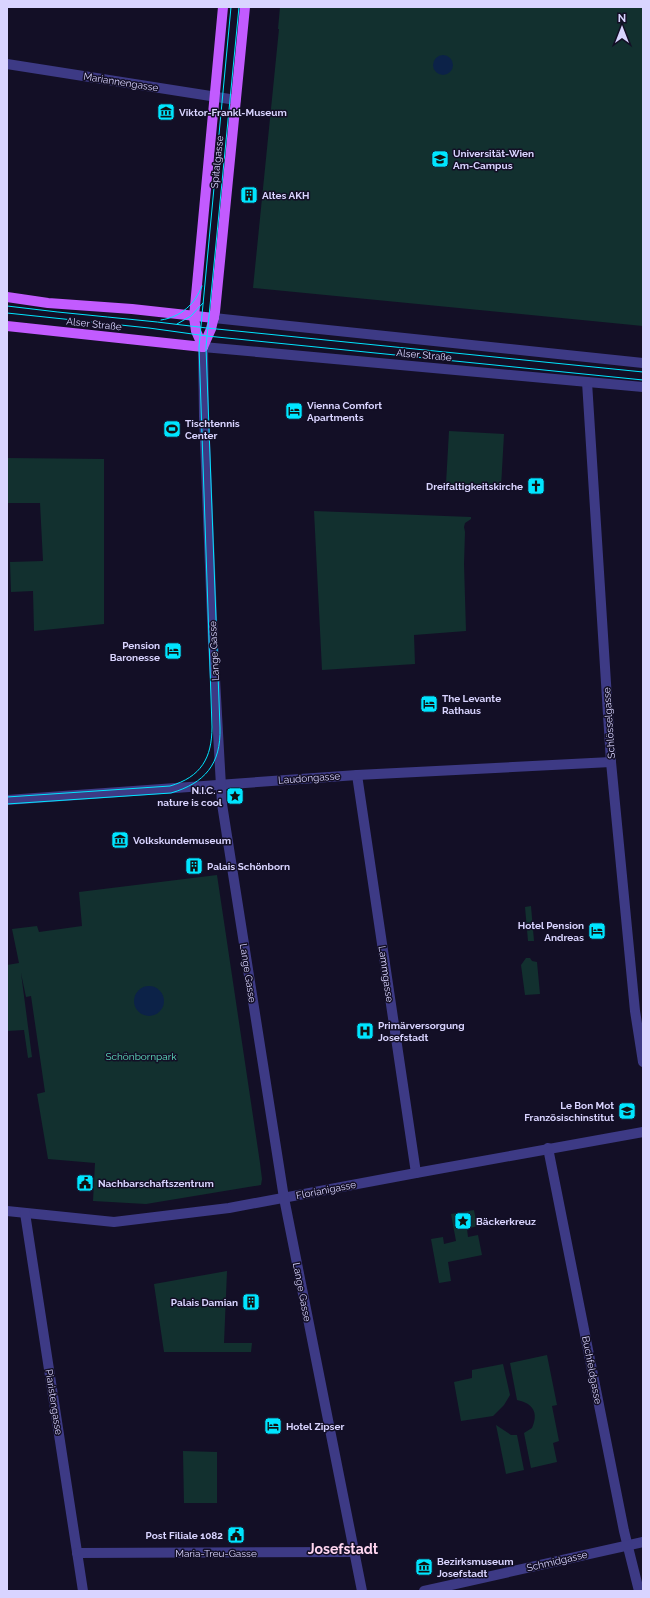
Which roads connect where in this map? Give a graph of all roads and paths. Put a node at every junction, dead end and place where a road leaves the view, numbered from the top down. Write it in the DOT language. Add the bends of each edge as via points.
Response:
graph roads {
  1 [pos="223,7"];
  2 [pos="245,7"];
  3 [pos="7,64"];
  4 [pos="214,96"];
  5 [pos="236,100"];
  6 [pos="7,297"];
  7 [pos="194,316"];
  8 [pos="214,318"];
  9 [pos="7,326"];
  10 [pos="203,347"];
  11 [pos="643,363"];
  12 [pos="587,382"];
  13 [pos="643,387"];
  14 [pos="611,762"];
  15 [pos="357,775"];
  16 [pos="220,785"];
  17 [pos="7,800"];
  18 [pos="643,1062"];
  19 [pos="643,1132"];
  20 [pos="548,1148"];
  21 [pos="416,1173"];
  22 [pos="284,1198"];
  23 [pos="7,1211"];
  24 [pos="26,1213"];
  25 [pos="643,1542"];
  26 [pos="627,1546"];
  27 [pos="354,1552"];
  28 [pos="77,1553"];
  29 [pos="83,1591"];
  30 [pos="362,1591"];
  31 [pos="424,1591"];
  32 [pos="639,1591"];
  1 -- 4 [label="main road, Spitalgasse"];
  2 -- 5 [label="main road, Spitalgasse"];
  3 -- 4 [label="street, Mariannengasse"];
  4 -- 5 [label="street, Mariannengasse"];
  4 -- 7 [label="main road, Spitalgasse"];
  5 -- 8 [label="main road, Spitalgasse"];
  6 -- 7 [label="main road, Alser Straße"];
  7 -- 8 [label="main road, Alser Straße"];
  7 -- 10 [label="main road" via="196,331"];
  8 -- 10 [label="main road"];
  8 -- 11 [label="street, Alser Straße"];
  9 -- 10 [label="main road, Alser Straße"];
  10 -- 12 [label="street, Alser Straße"];
  10 -- 16 [label="street, Lange Gasse"];
  12 -- 13 [label="street, Alser Straße"];
  12 -- 14 [label="street, Schlösselgasse"];
  14 -- 15 [label="street, Laudongasse"];
  14 -- 18 [label="street, Schlösselgasse" via="635,1011"];
  15 -- 16 [label="street, Laudongasse"];
  15 -- 21 [label="street, Lammgasse"];
  16 -- 17 [label="street, Laudongasse"];
  16 -- 22 [label="street, Lange Gasse"];
  19 -- 20 [label="street, Florianigasse"];
  20 -- 21 [label="street, Florianigasse"];
  20 -- 26 [label="street, Buchfeldgasse"];
  21 -- 22 [label="street, Florianigasse"];
  22 -- 24 [label="street, Florianigasse" via="229,1208 114,1222"];
  22 -- 27 [label="street, Lange Gasse"];
  23 -- 24 [label="street, Florianigasse"];
  24 -- 28 [label="street, Piaristengasse"];
  25 -- 26 [label="street, Schmidgasse"];
  26 -- 31 [label="street, Schmidgasse"];
  26 -- 32 [label="street, Buchfeldgasse"];
  27 -- 28 [label="street, Maria-Treu-Gasse"];
  27 -- 30 [label="street, Lange Gasse"];
  28 -- 29 [label="street, Piaristengasse"];
}
